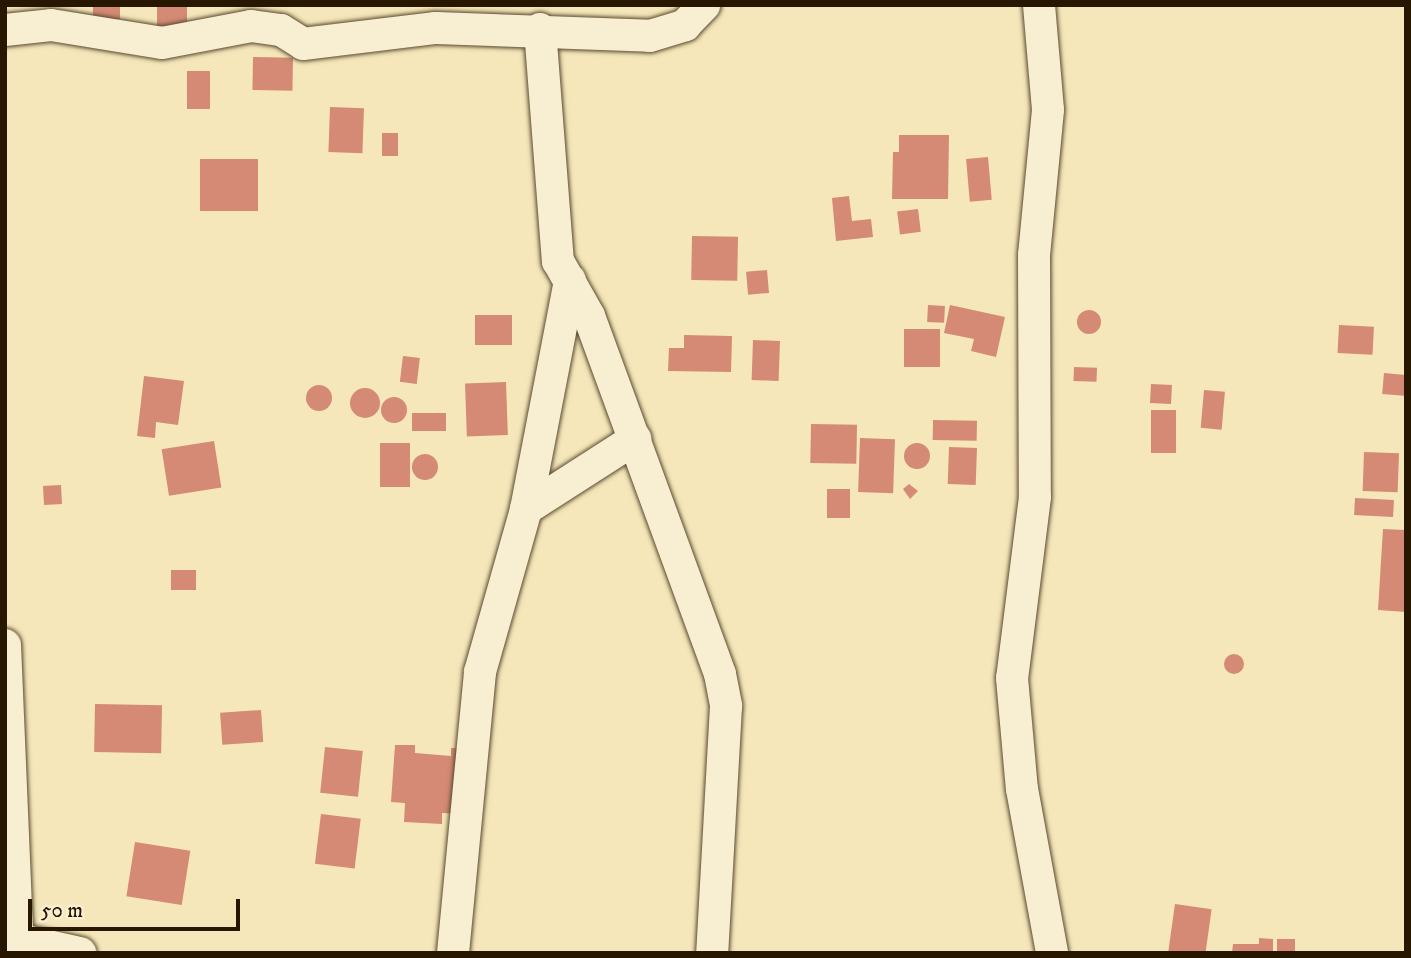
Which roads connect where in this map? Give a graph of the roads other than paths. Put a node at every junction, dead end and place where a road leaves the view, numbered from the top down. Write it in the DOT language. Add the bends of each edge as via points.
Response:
graph roads {
  1 [pos="704,5"];
  2 [pos="1039,5"];
  3 [pos="540,29"];
  4 [pos="5,30"];
  5 [pos="570,280"];
  6 [pos="635,439"];
  7 [pos="526,509"];
  8 [pos="5,645"];
  9 [pos="18,946"];
  10 [pos="80,953"];
  11 [pos="453,953"];
  12 [pos="712,953"];
  13 [pos="1052,953"];
  1 -- 3 [label="street" via="685,25 650,36"];
  2 -- 13 [label="street" via="1048,110 1034,255 1035,497 1012,678 1021,789"];
  3 -- 4 [label="street" via="436,29 314,44 292,40 281,30 251,26 162,43 51,25"];
  3 -- 5 [label="street" via="553,243"];
  5 -- 6 [label="street"];
  5 -- 7 [label="street"];
  6 -- 7 [label="street"];
  6 -- 12 [label="street" via="720,674 726,706"];
  7 -- 11 [label="street" via="480,672"];
  8 -- 9 [label="street"];
  9 -- 10 [label="street"];
}
